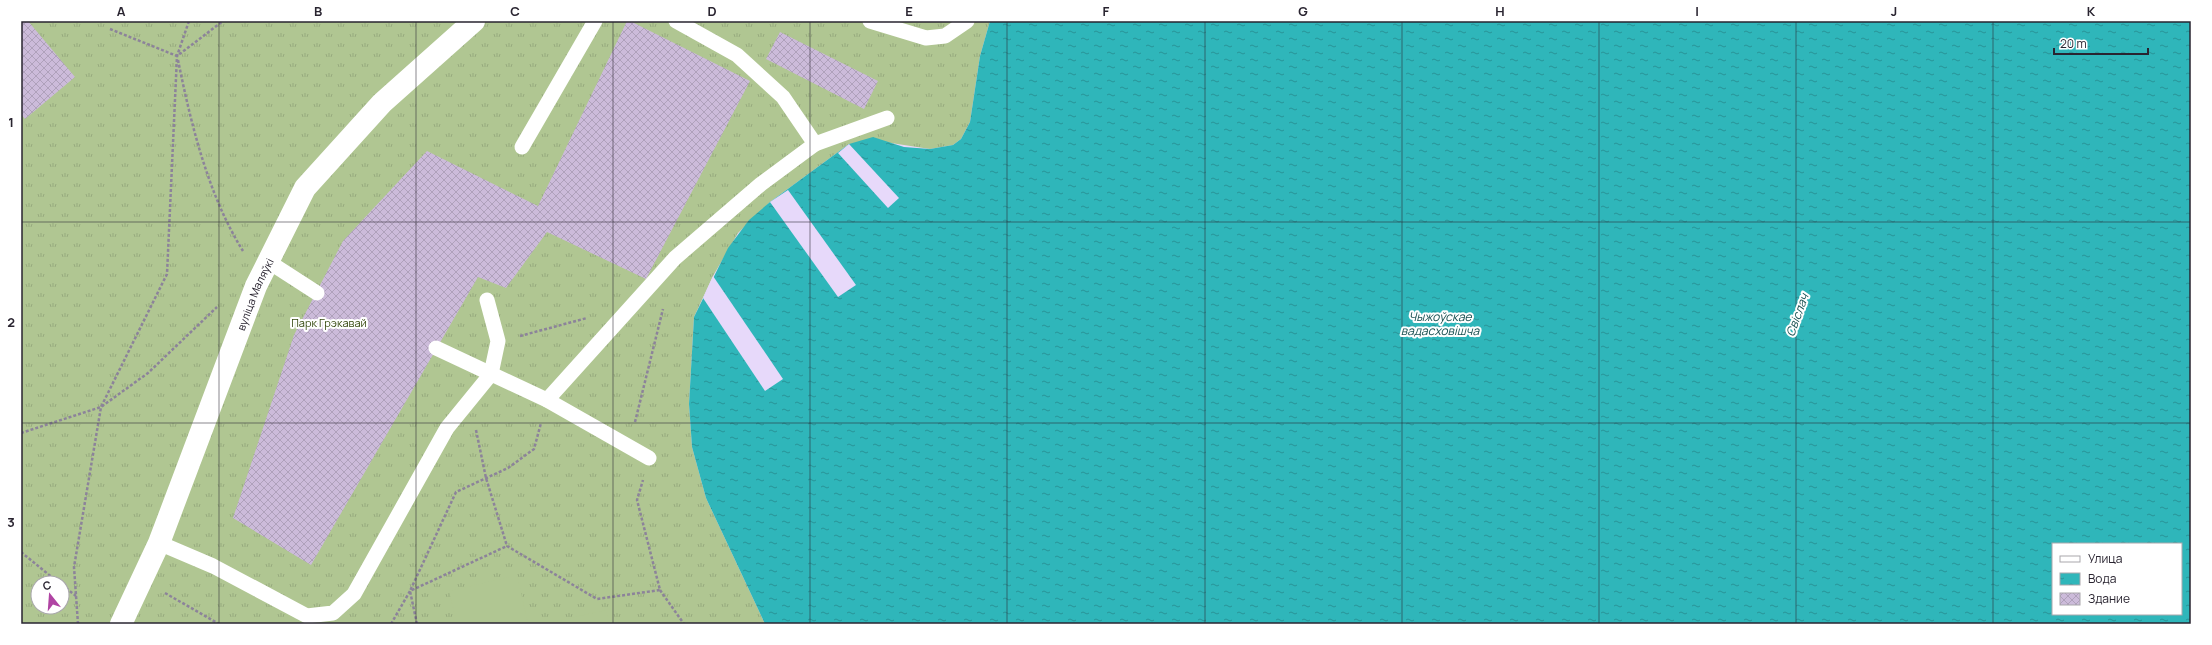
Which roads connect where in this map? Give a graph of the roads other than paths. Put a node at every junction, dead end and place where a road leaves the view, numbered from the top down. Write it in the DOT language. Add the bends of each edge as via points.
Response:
graph roads {
  1 [pos="474,21"];
  2 [pos="595,21"];
  3 [pos="676,21"];
  4 [pos="870,21"];
  5 [pos="967,21"];
  6 [pos="887,118"];
  7 [pos="815,144"];
  8 [pos="522,147"];
  9 [pos="269,262"];
  10 [pos="316,292"];
  11 [pos="487,300"];
  12 [pos="436,348"];
  13 [pos="491,374"];
  14 [pos="547,400"];
  15 [pos="649,458"];
  16 [pos="159,543"];
  17 [pos="121,624"];
  1 -- 9 [label="street, вуліца Маляўкі" via="382,103 305,188"];
  2 -- 8 [label="lane"];
  3 -- 7 [label="lane" via="737,55 783,97"];
  4 -- 5 [label="lane" via="926,38 945,36"];
  6 -- 7 [label="lane"];
  7 -- 14 [label="lane" via="761,184 675,258"];
  9 -- 10 [label="lane"];
  9 -- 16 [label="street, вуліца Маляўкі" via="256,286"];
  11 -- 13 [label="lane" via="498,341"];
  12 -- 13 [label="lane"];
  13 -- 14 [label="lane"];
  13 -- 16 [label="lane" via="447,428 354,594 333,613 307,616 213,566"];
  14 -- 15 [label="lane"];
  16 -- 17 [label="street, вуліца Маляўкі"];
}
